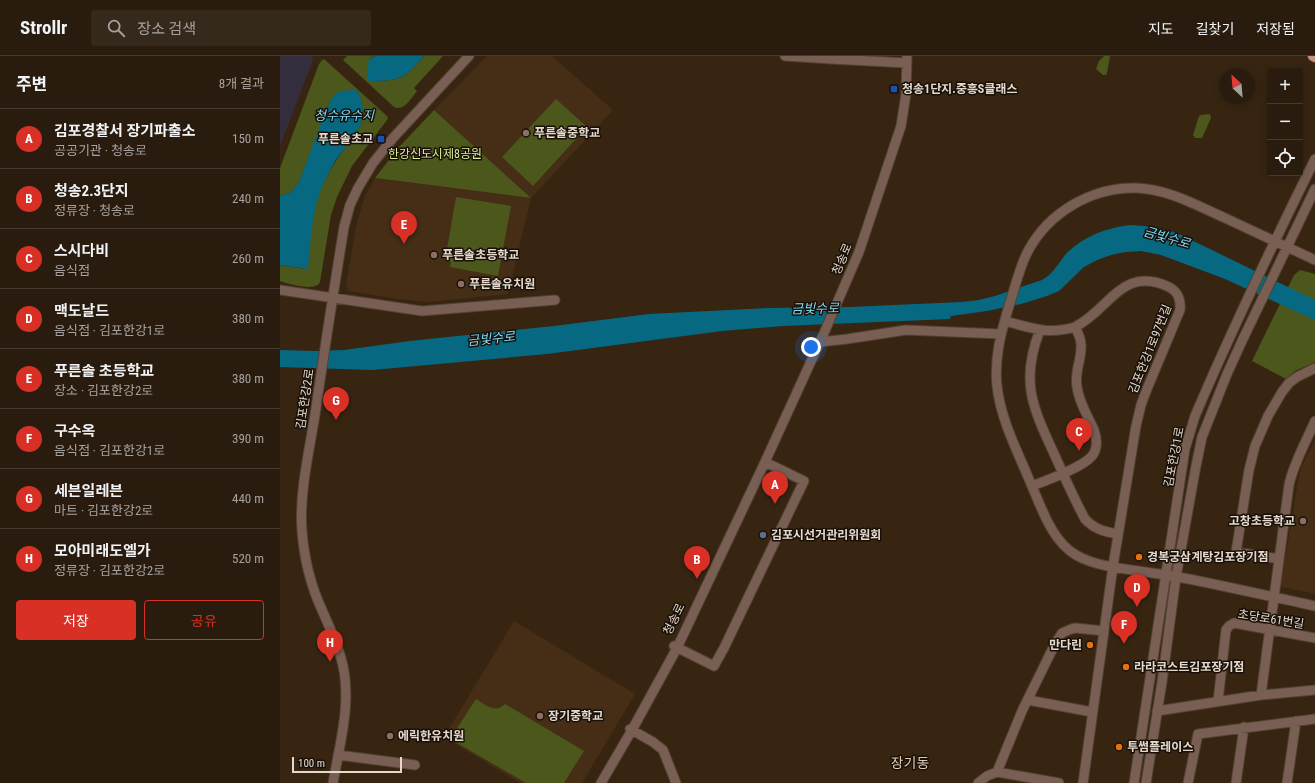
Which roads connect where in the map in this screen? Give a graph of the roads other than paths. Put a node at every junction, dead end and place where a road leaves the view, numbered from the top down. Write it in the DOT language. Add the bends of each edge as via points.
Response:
graph roads {
  1 [pos="469,56"];
  2 [pos="785,56"];
  3 [pos="907,59"];
  4 [pos="1315,159"];
  5 [pos="1315,189"];
  6 [pos="1274,241"];
  7 [pos="1286,247"];
  8 [pos="1315,260"];
  9 [pos="280,290"];
  10 [pos="333,298"];
  11 [pos="555,300"];
  12 [pos="1005,319"];
  13 [pos="1075,327"];
  14 [pos="1040,330"];
  15 [pos="1001,334"];
  16 [pos="822,338"];
  17 [pos="1315,368"];
  18 [pos="1315,421"];
  19 [pos="765,462"];
  20 [pos="1063,473"];
  21 [pos="1032,486"];
  22 [pos="1118,534"];
  23 [pos="1279,559"];
  24 [pos="1113,566"];
  25 [pos="1166,575"];
  26 [pos="1176,577"];
  27 [pos="1275,597"];
  28 [pos="1315,606"];
  29 [pos="1270,630"];
  30 [pos="1104,631"];
  31 [pos="1315,638"];
  32 [pos="676,647"];
  33 [pos="1315,690"];
  34 [pos="1261,695"];
  35 [pos="1028,700"];
  36 [pos="1218,701"];
  37 [pos="1157,711"];
  38 [pos="1092,712"];
  39 [pos="1315,719"];
  40 [pos="1296,721"];
  41 [pos="1244,727"];
  42 [pos="631,730"];
  43 [pos="338,755"];
  44 [pos="416,765"];
  45 [pos="997,772"];
  46 [pos="986,779"];
  47 [pos="333,783"];
  48 [pos="597,783"];
  49 [pos="601,783"];
  50 [pos="676,783"];
  51 [pos="978,783"];
  52 [pos="1058,783"];
  53 [pos="1083,783"];
  54 [pos="1134,783"];
  55 [pos="1146,783"];
  56 [pos="1188,783"];
  57 [pos="1236,783"];
  58 [pos="1287,783"];
  1 -- 10 [label="street, 김포한강2로" via="393,138 364,176 347,216"];
  2 -- 3 [label="street" via="869,62"];
  3 -- 16 [label="street, 청송로" via="906,94 901,126 863,241"];
  4 -- 6 [label="street, 김포한강1로"];
  5 -- 7 [label="street, 김포한강1로"];
  6 -- 7 [label="street"];
  6 -- 12 [label="street" via="1160,191 1133,188 1095,194 1058,214 1040,233 1021,267"];
  6 -- 25 [label="street, 김포한강1로" via="1189,434"];
  7 -- 8 [label="street"];
  7 -- 26 [label="street, 김포한강1로" via="1227,374 1202,437"];
  9 -- 10 [label="street"];
  10 -- 11 [label="street" via="422,311"];
  10 -- 43 [label="street, 김포한강2로" via="303,490 301,526 306,563 341,658 345,680 345,710"];
  12 -- 14 [label="street, 김포한강1로97번길"];
  12 -- 15 [label="street"];
  13 -- 14 [label="street, 김포한강1로97번길" via="1064,330"];
  13 -- 20 [label="street" via="1081,345 1076,374 1077,389 1097,444 1093,456"];
  13 -- 22 [label="street, 김포한강1로97번길" via="1088,320 1116,293 1132,283 1149,280 1162,284 1172,289 1181,302 1141,405"];
  14 -- 20 [label="street" via="1032,354 1030,391 1039,419"];
  15 -- 16 [label="street" via="906,330 847,339"];
  15 -- 21 [label="street" via="996,360 999,400 1006,424"];
  16 -- 19 [label="street, 청송로"];
  17 -- 23 [label="street" via="1297,377 1282,392 1255,446 1249,470 1236,552"];
  18 -- 23 [label="street" via="1292,473"];
  19 -- 32 [label="street, 청송로" via="751,485"];
  19 -- 32 [label="street" via="804,481 724,648 714,666"];
  20 -- 21 [label="street"];
  20 -- 22 [label="street" via="1089,524 1096,529"];
  21 -- 24 [label="street" via="1053,532 1066,548 1086,560"];
  22 -- 24 [label="street, 김포한강1로97번길"];
  23 -- 27 [label="street"];
  24 -- 25 [label="street"];
  24 -- 30 [label="street"];
  25 -- 26 [label="street"];
  25 -- 54 [label="street, 김포한강1로"];
  26 -- 27 [label="street"];
  26 -- 37 [label="street, 김포한강1로"];
  27 -- 28 [label="street"];
  27 -- 29 [label="street"];
  29 -- 31 [label="street, 초당로61번길"];
  29 -- 34 [label="street"];
  29 -- 36 [label="street, 초당로61번길" via="1234,623 1226,630"];
  30 -- 35 [label="street" via="1076,628 1062,633"];
  30 -- 38 [label="street"];
  32 -- 42 [label="street, 청송로"];
  33 -- 34 [label="street"];
  34 -- 36 [label="street"];
  35 -- 38 [label="street"];
  35 -- 45 [label="street"];
  36 -- 37 [label="street"];
  37 -- 55 [label="street, 김포한강1로"];
  38 -- 53 [label="street"];
  39 -- 40 [label="street"];
  40 -- 41 [label="street"];
  40 -- 58 [label="street"];
  41 -- 56 [label="street" via="1198,734"];
  41 -- 57 [label="street"];
  42 -- 48 [label="street, 청송로"];
  42 -- 49 [label="street, 청송로"];
  42 -- 50 [label="street" via="663,750"];
  43 -- 44 [label="street"];
  43 -- 47 [label="street, 김포한강2로"];
  45 -- 46 [label="street"];
  45 -- 52 [label="street"];
  46 -- 51 [label="street"];
}
